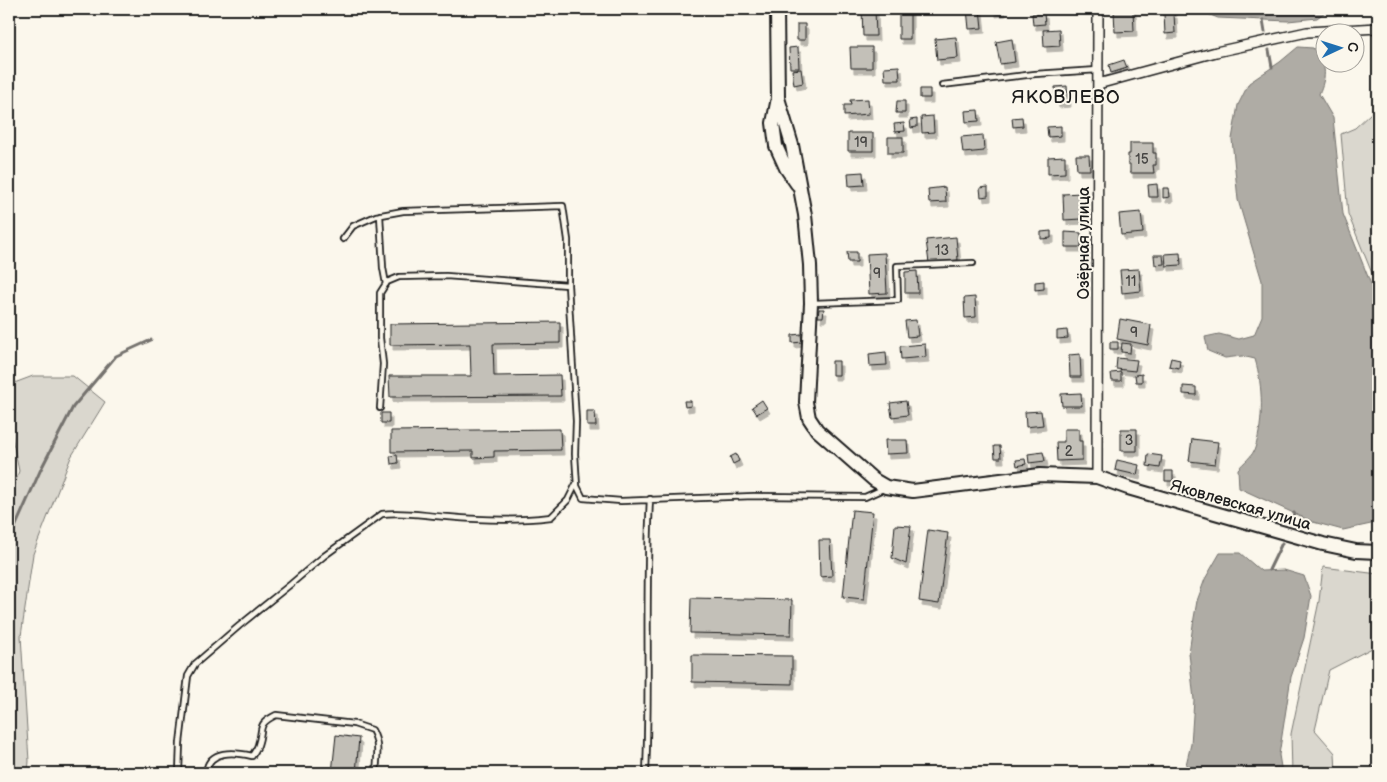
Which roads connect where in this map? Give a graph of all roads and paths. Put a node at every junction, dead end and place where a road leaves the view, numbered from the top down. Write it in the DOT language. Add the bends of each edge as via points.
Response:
graph roads {
  1 [pos="777,9"];
  2 [pos="1098,9"];
  3 [pos="1378,28"];
  4 [pos="1098,70"];
  5 [pos="1098,84"];
  6 [pos="942,85"];
  7 [pos="380,215"];
  8 [pos="343,239"];
  9 [pos="973,263"];
  10 [pos="386,284"];
  11 [pos="568,284"];
  12 [pos="811,303"];
  13 [pos="380,408"];
  14 [pos="1097,477"];
  15 [pos="577,482"];
  16 [pos="886,487"];
  17 [pos="650,499"];
  18 [pos="1378,552"];
  19 [pos="179,773"];
  20 [pos="206,773"];
  21 [pos="376,773"];
  22 [pos="646,773"];
  1 -- 12 [label="street" via="778,98 792,145 805,216"];
  2 -- 4 [label="street, Озёрная улица"];
  3 -- 5 [label="street" via="1307,32 1216,52"];
  4 -- 5 [label="street, Озёрная улица"];
  4 -- 6 [label="lane"];
  5 -- 14 [label="street, Озёрная улица"];
  7 -- 8 [label="lane" via="353,226"];
  7 -- 10 [label="lane"];
  7 -- 11 [label="lane" via="442,209 563,206 568,240"];
  9 -- 12 [label="lane" via="897,266 898,300"];
  10 -- 11 [label="lane" via="399,278 446,276"];
  10 -- 13 [label="lane" via="380,293 383,364"];
  11 -- 15 [label="lane"];
  12 -- 16 [label="street" via="806,402 809,418 834,447"];
  14 -- 16 [label="street, Яковлевская улица" via="1040,475 912,491"];
  14 -- 18 [label="street, Яковлевская улица" via="1323,544"];
  15 -- 17 [label="lane" via="584,498"];
  15 -- 19 [label="lane" via="568,500 551,518 382,514 324,556 195,664 188,676"];
  16 -- 17 [label="lane" via="866,497"];
  17 -- 22 [label="lane"];
  20 -- 21 [label="lane" via="212,759 222,753 252,756 258,745 260,727 276,715 354,724 372,730 377,738"];
}
